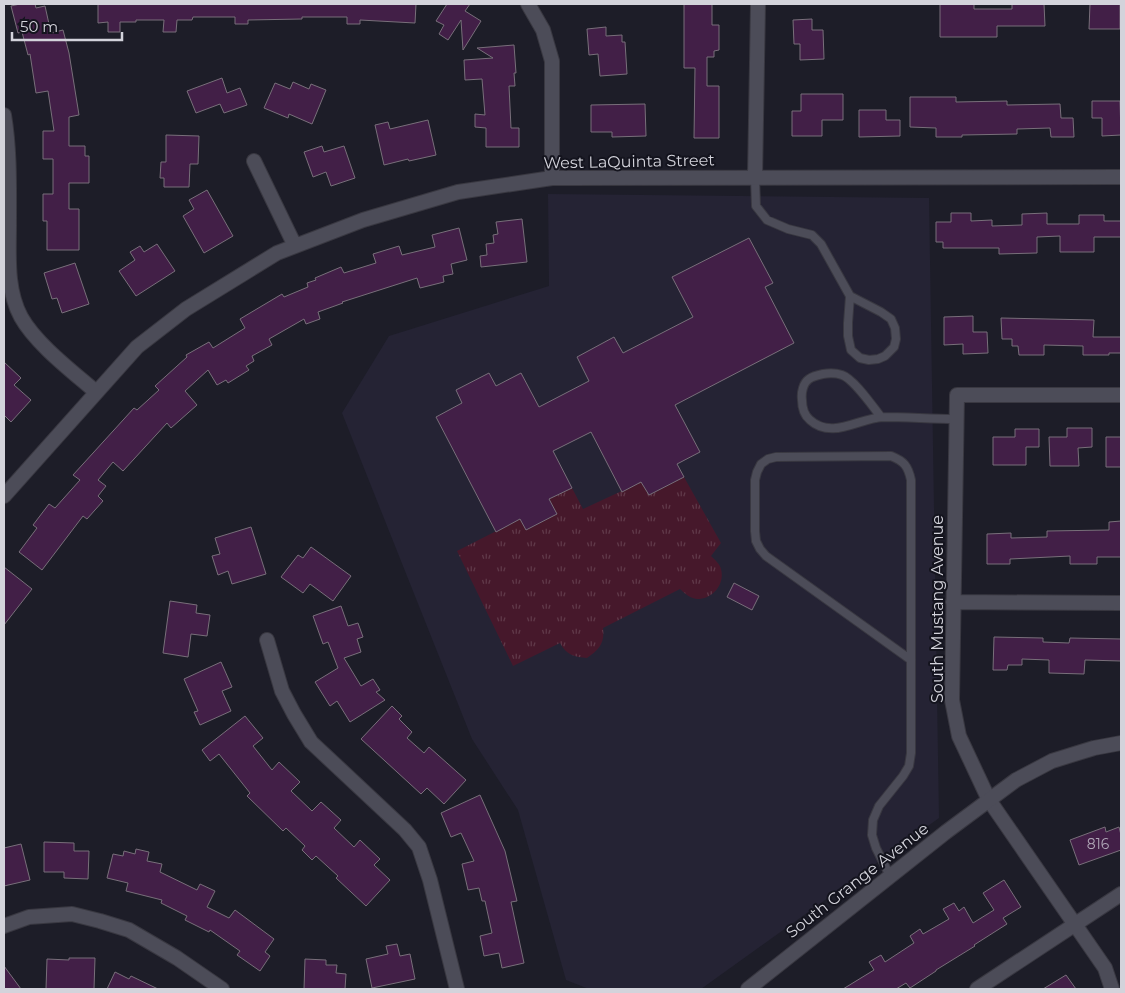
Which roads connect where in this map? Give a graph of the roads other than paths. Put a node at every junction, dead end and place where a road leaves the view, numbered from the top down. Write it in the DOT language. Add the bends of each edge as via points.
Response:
graph roads {
  1 [pos="528,4"];
  2 [pos="758,4"];
  3 [pos="4,115"];
  4 [pos="254,162"];
  5 [pos="1121,177"];
  6 [pos="552,178"];
  7 [pos="755,178"];
  8 [pos="295,246"];
  9 [pos="850,296"];
  10 [pos="96,392"];
  11 [pos="1121,395"];
  12 [pos="881,417"];
  13 [pos="956,419"];
  14 [pos="4,496"];
  15 [pos="953,602"];
  16 [pos="1121,603"];
  17 [pos="267,640"];
  18 [pos="911,660"];
  19 [pos="1121,743"];
  20 [pos="989,800"];
  21 [pos="890,876"];
  22 [pos="1121,894"];
  23 [pos="1075,925"];
  24 [pos="4,926"];
  25 [pos="222,989"];
  26 [pos="457,989"];
  27 [pos="748,989"];
  28 [pos="977,989"];
  29 [pos="1112,989"];
  1 -- 6 [label="street" via="543,30 552,61"];
  2 -- 7 [label="street"];
  3 -- 10 [label="street" via="12,298 22,319 41,343"];
  4 -- 8 [label="street"];
  5 -- 7 [label="street, West LaQuinta Street"];
  6 -- 7 [label="street, West LaQuinta Street"];
  6 -- 8 [label="street, West LaQuinta Street" via="458,192 363,220"];
  7 -- 9 [label="lane" via="756,206 767,220 812,235 822,244"];
  8 -- 10 [label="street, West LaQuinta Street" via="186,308 137,347"];
  9 -- 9 [label="lane" via="848,330 851,350 860,358 869,360 885,356 896,339 891,319"];
  10 -- 14 [label="street, West LaQuinta Street"];
  11 -- 13 [label="street, South Mustang Avenue" via="957,395"];
  12 -- 12 [label="lane" via="833,429 818,427 803,412 803,388 808,379 817,375 844,375"];
  12 -- 13 [label="lane"];
  13 -- 15 [label="street, South Mustang Avenue"];
  15 -- 16 [label="street"];
  15 -- 20 [label="street, South Mustang Avenue" via="952,700 960,736"];
  17 -- 26 [label="street" via="282,691 311,742 419,847"];
  18 -- 18 [label="lane" via="909,470 891,456 776,457 761,464 755,480 755,531 760,549"];
  18 -- 21 [label="lane" via="909,766 879,806 873,820 872,835"];
  19 -- 20 [label="street, South Grange Avenue" via="1052,761 1016,780"];
  20 -- 21 [label="street, South Grange Avenue"];
  20 -- 23 [label="street, South Mustang Avenue"];
  21 -- 27 [label="street, South Grange Avenue"];
  22 -- 23 [label="street"];
  23 -- 28 [label="street"];
  23 -- 29 [label="street, South Mustang Avenue" via="1105,968"];
  24 -- 25 [label="street" via="29,918 72,914 100,921 129,930"];
}
